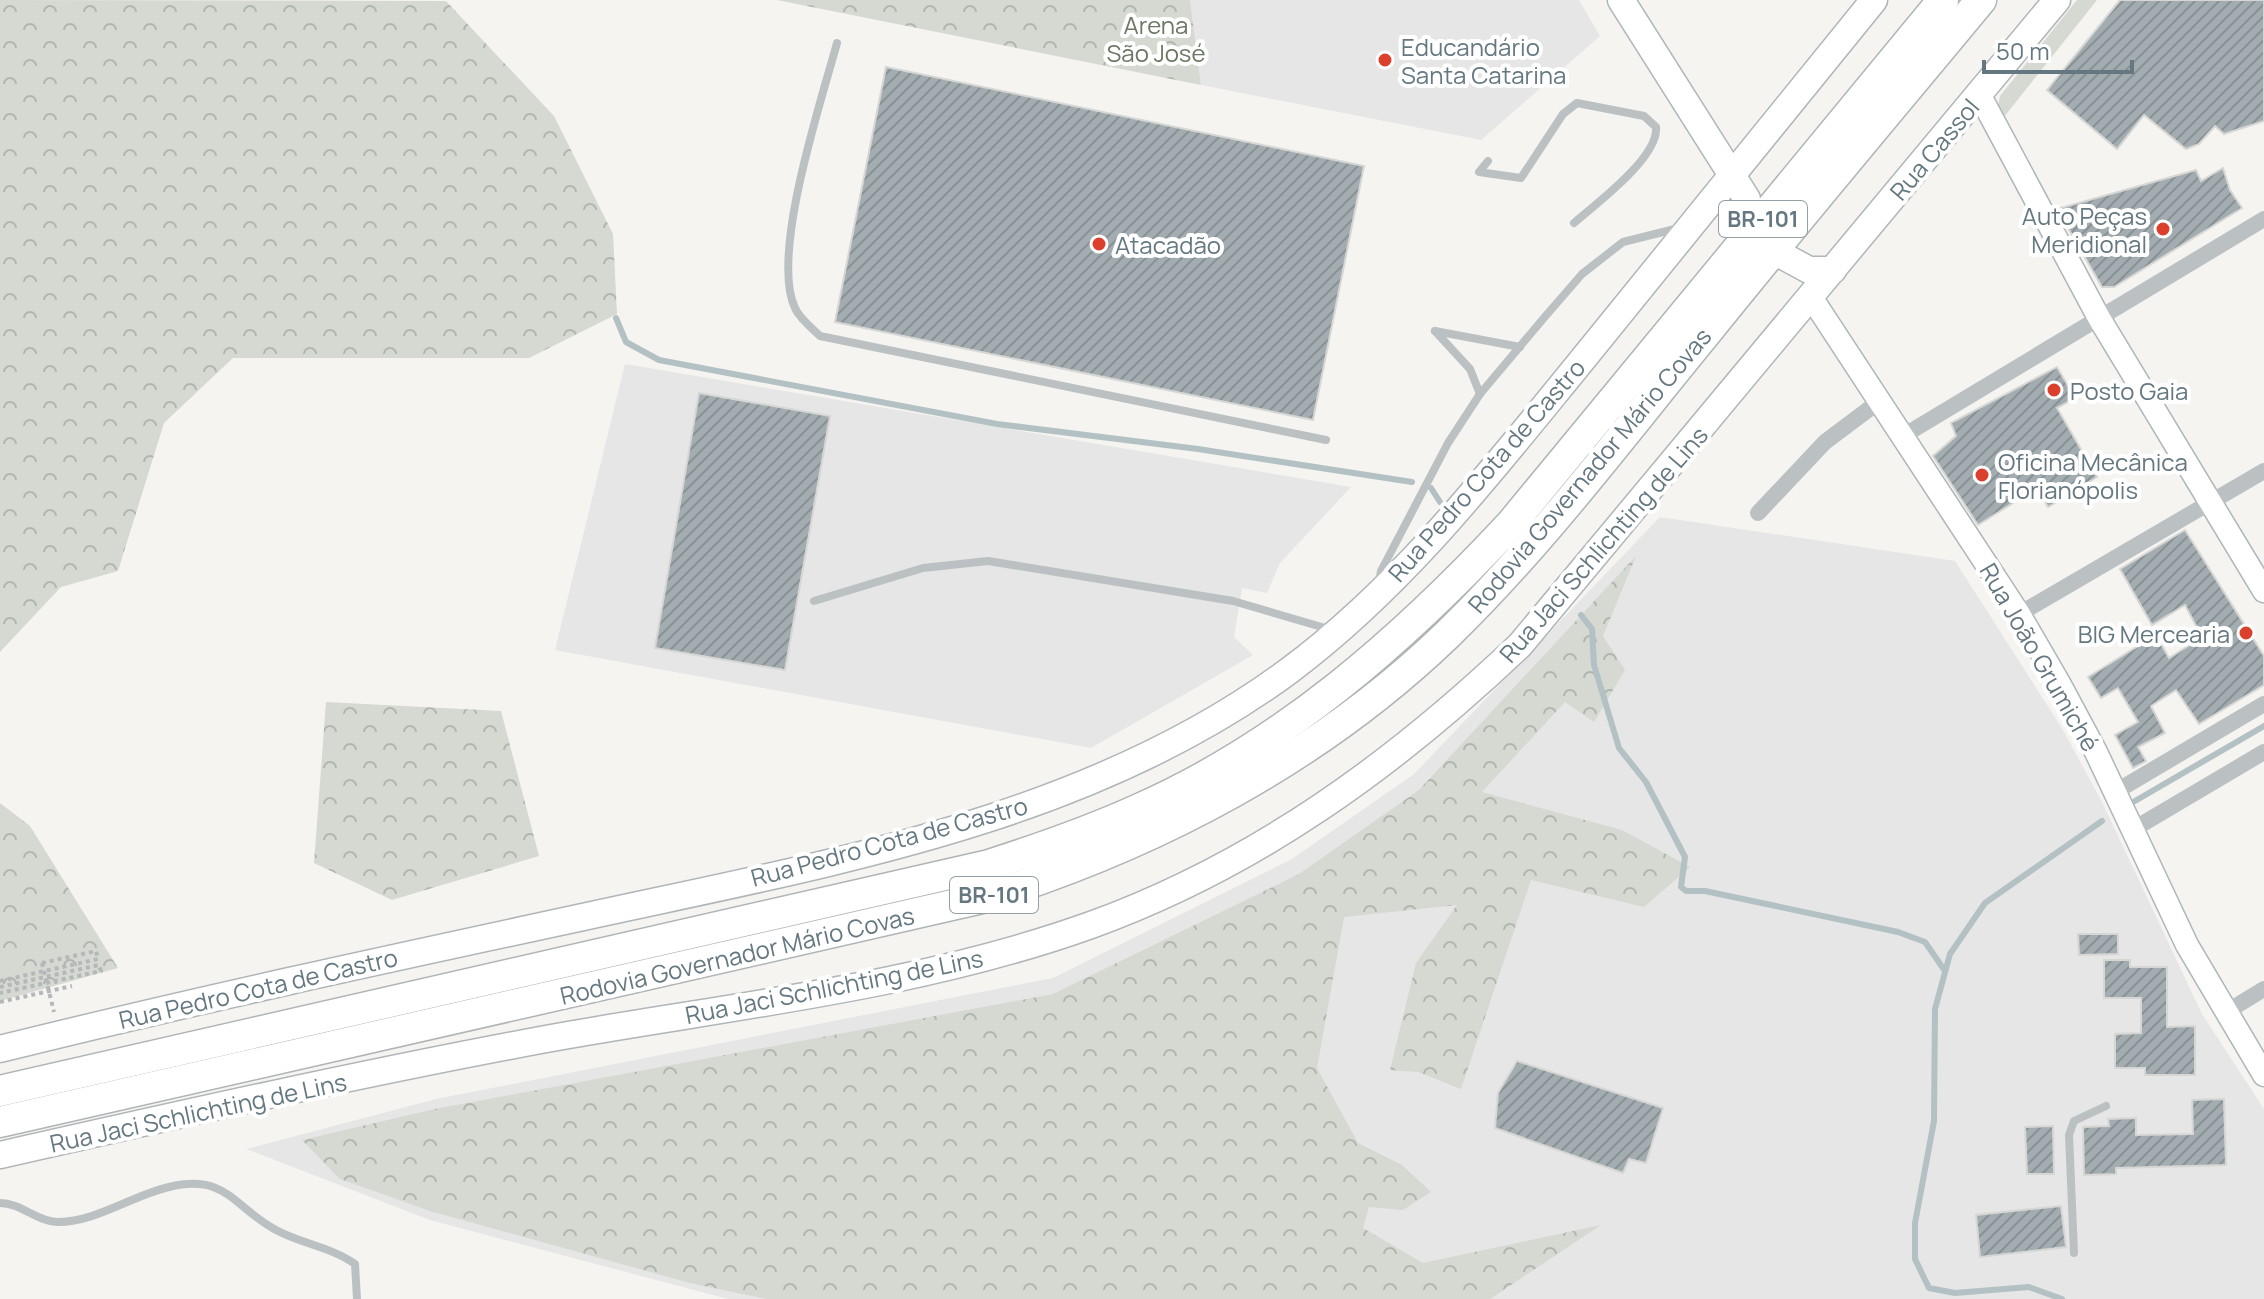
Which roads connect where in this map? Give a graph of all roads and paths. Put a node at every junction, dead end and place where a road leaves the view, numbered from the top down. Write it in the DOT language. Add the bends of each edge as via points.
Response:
graph roads {
  1 [pos="1621,0"];
  2 [pos="1874,0"];
  3 [pos="1943,0"];
  4 [pos="1981,0"];
  5 [pos="2057,0"];
  6 [pos="837,43"];
  7 [pos="1979,94"];
  8 [pos="1488,161"];
  9 [pos="1739,166"];
  10 [pos="1747,198"];
  11 [pos="2264,219"];
  12 [pos="1574,223"];
  13 [pos="1691,225"];
  14 [pos="1833,270"];
  15 [pos="1811,297"];
  16 [pos="2099,318"];
  17 [pos="1520,347"];
  18 [pos="1480,394"];
  19 [pos="1881,400"];
  20 [pos="1903,436"];
  21 [pos="1326,440"];
  22 [pos="2264,471"];
  23 [pos="2212,503"];
  24 [pos="1758,513"];
  25 [pos="2264,591"];
  26 [pos="1378,594"];
  27 [pos="814,601"];
  28 [pos="2019,614"];
  29 [pos="1337,631"];
  30 [pos="2264,704"];
  31 [pos="2264,752"];
  32 [pos="2115,792"];
  33 [pos="2132,830"];
  34 [pos="0,981"];
  35 [pos="72,986"];
  36 [pos="2264,989"];
  37 [pos="0,990"];
  38 [pos="0,1002"];
  39 [pos="2226,1012"];
  40 [pos="60,1034"];
  41 [pos="0,1049"];
  42 [pos="2264,1075"];
  43 [pos="0,1091"];
  44 [pos="2106,1106"];
  45 [pos="0,1122"];
  46 [pos="0,1155"];
  47 [pos="0,1203"];
  48 [pos="2074,1253"];
  49 [pos="357,1299"];
  1 -- 9 [label="main road"];
  2 -- 9 [label="main road, Rua Pedro Cota de Castro"];
  3 -- 43 [label="highway, Rodovia Governador Mário Covas / BR-101" via="1511,524 1459,580 1335,690 1208,774 1127,815 989,865"];
  4 -- 45 [label="highway, Rodovia Governador Mário Covas / BR-101" via="1486,595 1345,720 1218,802 1095,860 987,897"];
  5 -- 7 [label="main road, Rua Cassol"];
  6 -- 21 [label="lane" via="786,262 795,309 820,336"];
  7 -- 14 [label="main road, Rua Cassol"];
  7 -- 16 [label="main road"];
  8 -- 12 [label="lane" via="1479,172 1521,178 1563,114 1577,103 1644,116 1656,127 1657,139"];
  9 -- 10 [label="main road"];
  9 -- 13 [label="main road, Rua Pedro Cota de Castro"];
  11 -- 16 [label="street"];
  13 -- 17 [label="lane" via="1623,242 1582,274"];
  13 -- 26 [label="main road, Rua Pedro Cota de Castro" via="1461,507"];
  14 -- 15 [label="main road, Rua Cassol"];
  14 -- 15 [label="main road, Rua João Grumiché" via="1809,270 1785,257"];
  15 -- 19 [label="main road, Rua João Grumiché"];
  15 -- 46 [label="main road, Rua Jaci Schlichting de Lins" via="1556,604 1477,685 1329,804 1245,855 1158,898 1016,949 854,988 514,1045"];
  16 -- 20 [label="street"];
  16 -- 23 [label="main road"];
  17 -- 18 [label="lane"];
  17 -- 18 [label="lane" via="1435,331 1470,369"];
  18 -- 26 [label="lane" via="1416,499 1381,571"];
  19 -- 20 [label="main road, Rua João Grumiché"];
  19 -- 24 [label="street" via="1825,442"];
  20 -- 28 [label="main road, Rua João Grumiché"];
  22 -- 23 [label="street"];
  23 -- 25 [label="main road"];
  23 -- 28 [label="street"];
  26 -- 29 [label="main road, Rua Pedro Cota de Castro"];
  27 -- 29 [label="lane" via="923,568 988,561 1233,601"];
  28 -- 32 [label="main road, Rua João Grumiché"];
  29 -- 40 [label="main road, Rua Pedro Cota de Castro" via="1238,706 1180,739 1046,798 974,822 783,872"];
  30 -- 32 [label="street"];
  31 -- 33 [label="street"];
  32 -- 33 [label="main road, Rua João Grumiché"];
  33 -- 39 [label="main road, Rua João Grumiché"];
  34 -- 40 [label="path, bridge" via="98,959 96,951 42,963"];
  35 -- 38 [label="path, bridge"];
  36 -- 39 [label="street"];
  37 -- 37 [label="path, bridge" via="99,965 101,971"];
  39 -- 42 [label="main road, Rua João Grumiché"];
  40 -- 41 [label="main road, Rua Pedro Cota de Castro"];
  44 -- 48 [label="lane" via="2074,1121 2069,1135"];
  47 -- 49 [label="lane" via="58,1222 169,1187 204,1183 228,1192 275,1230 355,1264"];
}
